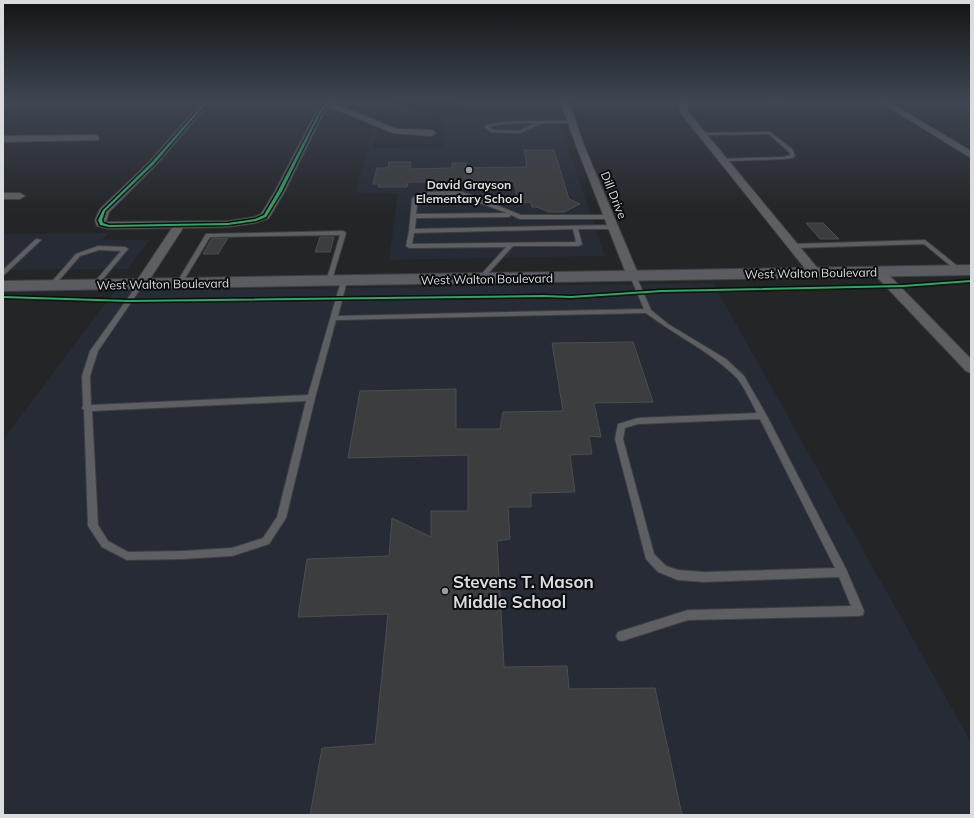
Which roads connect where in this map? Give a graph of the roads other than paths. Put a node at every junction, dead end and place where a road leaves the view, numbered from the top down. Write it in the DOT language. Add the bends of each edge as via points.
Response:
graph roads {
  1 [pos="79,138"];
  2 [pos="175,138"];
  3 [pos="307,138"];
  4 [pos="578,138"];
  5 [pos="706,138"];
  6 [pos="776,138"];
  7 [pos="943,138"];
  8 [pos="3,139"];
  9 [pos="971,155"];
  10 [pos="724,160"];
  11 [pos="3,196"];
  12 [pos="20,196"];
  13 [pos="514,215"];
  14 [pos="413,216"];
  15 [pos="609,217"];
  16 [pos="180,225"];
  17 [pos="613,227"];
  18 [pos="575,228"];
  19 [pos="412,231"];
  20 [pos="38,240"];
  21 [pos="512,244"];
  22 [pos="793,246"];
  23 [pos="965,270"];
  24 [pos="879,272"];
  25 [pos="815,273"];
  26 [pos="3,274"];
  27 [pos="633,276"];
  28 [pos="480,279"];
  29 [pos="336,282"];
  30 [pos="178,284"];
  31 [pos="95,285"];
  32 [pos="140,285"];
  33 [pos="3,286"];
  34 [pos="51,286"];
  35 [pos="648,311"];
  36 [pos="334,318"];
  37 [pos="971,368"];
  38 [pos="311,398"];
  39 [pos="86,408"];
  40 [pos="763,416"];
  41 [pos="842,572"];
  42 [pos="622,636"];
  1 -- 8 [label="street"];
  2 -- 16 [label="street" via="104,211 100,220 101,224 109,226"];
  3 -- 16 [label="street" via="265,216 246,222"];
  4 -- 15 [label="street, Dill Drive"];
  5 -- 10 [label="street"];
  6 -- 10 [label="lane" via="793,155 783,158"];
  7 -- 9 [label="street"];
  10 -- 22 [label="street"];
  11 -- 12 [label="street"];
  13 -- 14 [label="lane"];
  13 -- 14 [label="lane" via="463,194 428,193 417,196"];
  13 -- 15 [label="lane" via="530,218"];
  14 -- 19 [label="lane"];
  15 -- 17 [label="street, Dill Drive"];
  16 -- 32 [label="street"];
  17 -- 18 [label="lane"];
  17 -- 27 [label="street, Dill Drive"];
  18 -- 19 [label="lane"];
  18 -- 21 [label="lane" via="579,244"];
  19 -- 21 [label="lane" via="410,246"];
  20 -- 26 [label="lane"];
  21 -- 28 [label="lane"];
  22 -- 23 [label="lane" via="925,242"];
  22 -- 25 [label="street"];
  23 -- 24 [label="main road, West Walton Boulevard"];
  24 -- 25 [label="main road, West Walton Boulevard"];
  24 -- 37 [label="street"];
  25 -- 27 [label="main road, West Walton Boulevard"];
  27 -- 28 [label="main road, West Walton Boulevard"];
  27 -- 35 [label="lane"];
  28 -- 29 [label="main road, West Walton Boulevard"];
  29 -- 30 [label="main road, West Walton Boulevard"];
  29 -- 30 [label="lane" via="343,233 208,235"];
  29 -- 36 [label="lane"];
  30 -- 32 [label="main road, West Walton Boulevard"];
  31 -- 32 [label="main road, West Walton Boulevard"];
  31 -- 34 [label="main road, West Walton Boulevard"];
  31 -- 34 [label="lane" via="125,249 98,248 78,255"];
  32 -- 39 [label="lane" via="94,351 86,376"];
  33 -- 34 [label="main road, West Walton Boulevard"];
  35 -- 36 [label="lane"];
  35 -- 40 [label="lane" via="722,361 741,378"];
  36 -- 38 [label="lane"];
  38 -- 39 [label="lane"];
  38 -- 39 [label="lane" via="281,518 266,541 232,552 182,555 127,556 104,544 93,526"];
  40 -- 41 [label="lane"];
  40 -- 41 [label="lane" via="638,421 621,426 619,439 650,556 662,568 678,576"];
  41 -- 42 [label="lane" via="859,611 688,615"];
}
